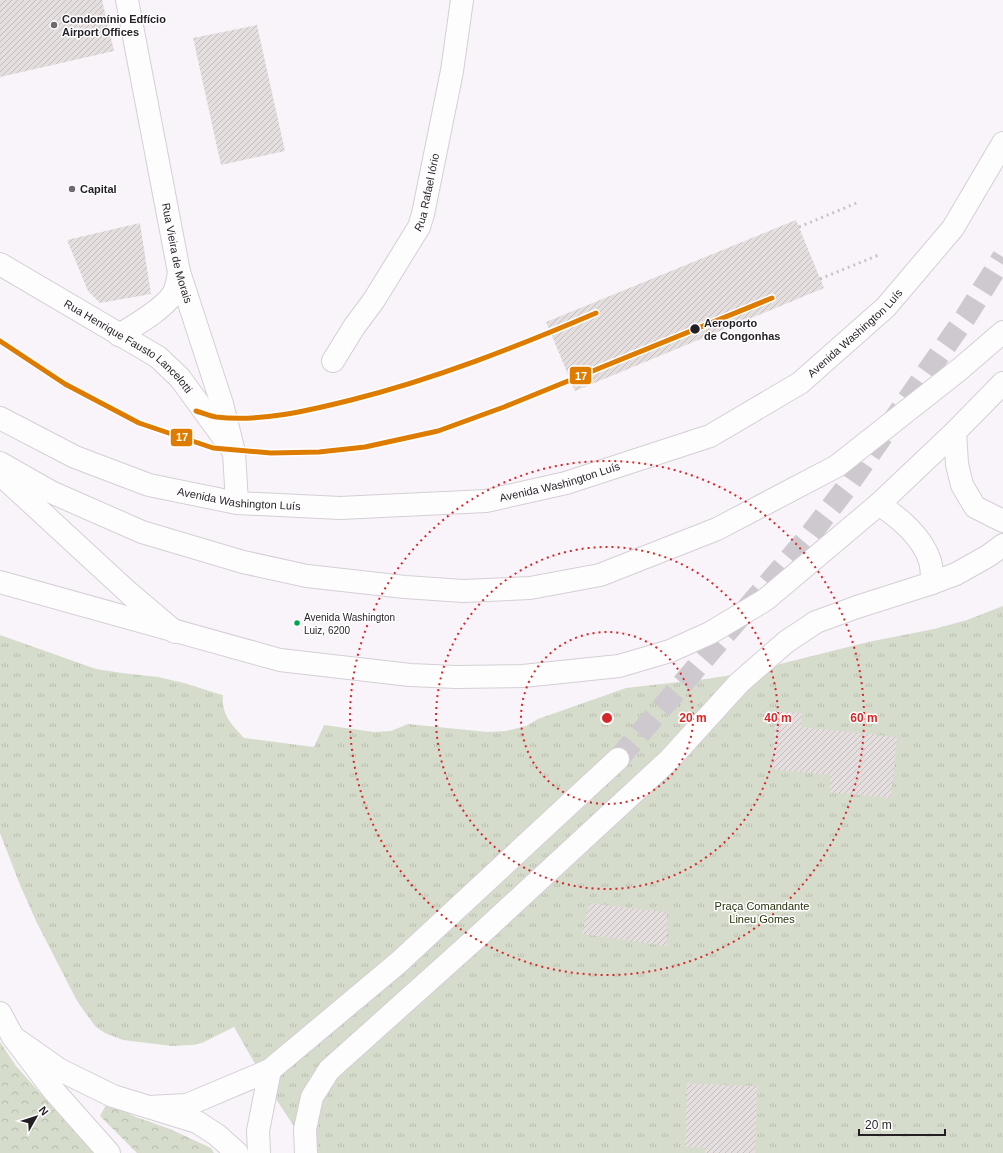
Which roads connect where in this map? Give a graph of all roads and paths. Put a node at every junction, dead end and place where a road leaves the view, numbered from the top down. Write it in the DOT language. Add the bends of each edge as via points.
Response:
graph roads {
  1 [pos="127,0"];
  2 [pos="462,0"];
  3 [pos="1003,143"];
  4 [pos="0,264"];
  5 [pos="179,272"];
  6 [pos="1003,332"];
  7 [pos="120,335"];
  8 [pos="333,361"];
  9 [pos="1003,383"];
  10 [pos="0,418"];
  11 [pos="955,432"];
  12 [pos="234,452"];
  13 [pos="0,464"];
  14 [pos="0,474"];
  15 [pos="237,503"];
  16 [pos="879,504"];
  17 [pos="1003,521"];
  18 [pos="1003,546"];
  19 [pos="0,582"];
  20 [pos="932,583"];
  21 [pos="176,632"];
  22 [pos="618,759"];
  23 [pos="0,1012"];
  24 [pos="13,1037"];
  25 [pos="270,1070"];
  26 [pos="149,1107"];
  27 [pos="109,1153"];
  28 [pos="237,1153"];
  29 [pos="259,1153"];
  30 [pos="306,1153"];
  1 -- 5 [label="main road, Rua Vieira de Morais"];
  2 -- 8 [label="main road, Rua Rafael Iório" via="452,72 423,214 418,227 374,300"];
  3 -- 15 [label="main road, Avenida Washington Luís" via="953,228 886,307 800,383 710,436 566,484 486,501 340,508"];
  4 -- 7 [label="main road, Rua Henrique Fausto Lancelotti"];
  5 -- 7 [label="main road" via="175,292 166,303"];
  5 -- 12 [label="main road, Rua Vieira de Morais" via="222,404"];
  6 -- 13 [label="main road" via="837,466 717,529 600,575 530,588 463,591 405,587 307,576 242,562 142,532 51,492"];
  7 -- 12 [label="main road, Rua Henrique Fausto Lancelotti" via="158,357 180,378"];
  9 -- 11 [label="main road"];
  10 -- 15 [label="main road, Avenida Washington Luís" via="75,457 149,485"];
  11 -- 16 [label="main road"];
  11 -- 17 [label="main road" via="957,464 962,485 975,507"];
  12 -- 15 [label="main road, Rua Vieira de Morais"];
  14 -- 21 [label="main road"];
  16 -- 20 [label="main road" via="912,532 924,547 931,562"];
  16 -- 21 [label="main road" via="765,600 710,633 670,651 619,666 522,676 410,675 280,660"];
  18 -- 20 [label="main road" via="959,573"];
  19 -- 21 [label="main road"];
  20 -- 30 [label="main road" via="816,622 786,642 739,683 670,759 329,1070 312,1097 305,1129"];
  22 -- 25 [label="main road" via="398,962"];
  23 -- 24 [label="main road"];
  24 -- 26 [label="main road" via="60,1070 113,1096"];
  24 -- 27 [label="main road" via="54,1091"];
  25 -- 26 [label="main road" via="187,1105"];
  25 -- 29 [label="main road" via="258,1130"];
  26 -- 28 [label="main road" via="197,1122"];
}
